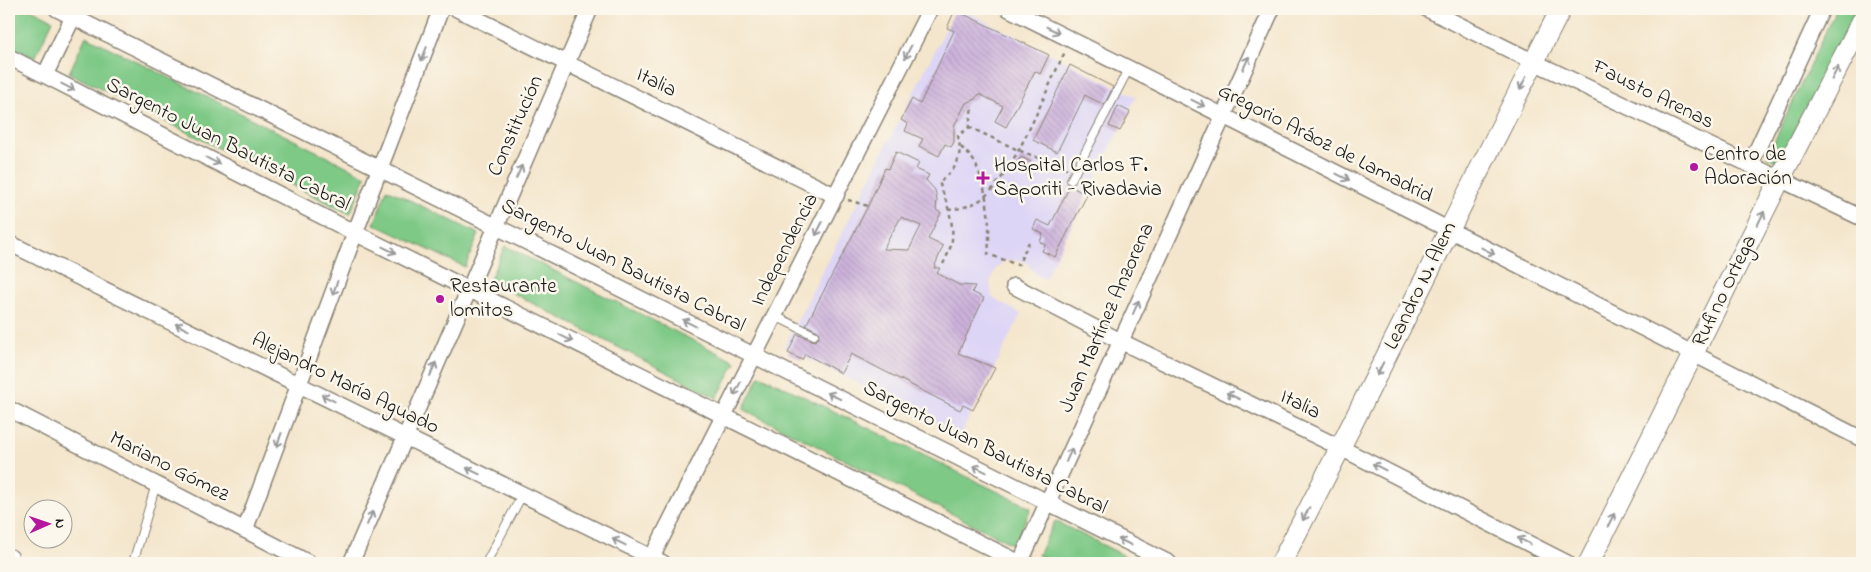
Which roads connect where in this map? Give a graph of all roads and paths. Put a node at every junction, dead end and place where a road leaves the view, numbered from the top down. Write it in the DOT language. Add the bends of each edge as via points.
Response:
graph roads {
  1 [pos="57,9"];
  2 [pos="441,9"];
  3 [pos="457,9"];
  4 [pos="590,9"];
  5 [pos="930,9"];
  6 [pos="1009,9"];
  7 [pos="1272,9"];
  8 [pos="1427,9"];
  9 [pos="1561,9"];
  10 [pos="1822,9"];
  11 [pos="73,17"];
  12 [pos="1862,20"];
  13 [pos="1071,39"];
  14 [pos="9,57"];
  15 [pos="1534,62"];
  16 [pos="566,63"];
  17 [pos="1129,68"];
  18 [pos="45,75"];
  19 [pos="972,107"];
  20 [pos="1223,115"];
  21 [pos="969,127"];
  22 [pos="960,146"];
  23 [pos="1018,150"];
  24 [pos="1750,165"];
  25 [pos="380,169"];
  26 [pos="1075,172"];
  27 [pos="1780,179"];
  28 [pos="1070,180"];
  29 [pos="836,196"];
  30 [pos="985,196"];
  31 [pos="868,206"];
  32 [pos="948,210"];
  33 [pos="1862,218"];
  34 [pos="495,226"];
  35 [pos="1448,231"];
  36 [pos="356,233"];
  37 [pos="1029,242"];
  38 [pos="9,243"];
  39 [pos="943,264"];
  40 [pos="1014,286"];
  41 [pos="468,288"];
  42 [pos="775,316"];
  43 [pos="814,335"];
  44 [pos="1120,341"];
  45 [pos="1693,354"];
  46 [pos="754,356"];
  47 [pos="299,384"];
  48 [pos="9,409"];
  49 [pos="723,417"];
  50 [pos="404,437"];
  51 [pos="1862,439"];
  52 [pos="1341,448"];
  53 [pos="156,484"];
  54 [pos="522,495"];
  55 [pos="1047,504"];
  56 [pos="245,530"];
  57 [pos="9,559"];
  58 [pos="655,561"];
  59 [pos="10,563"];
  60 [pos="133,563"];
  61 [pos="309,563"];
  62 [pos="351,563"];
  63 [pos="486,563"];
  64 [pos="1020,563"];
  65 [pos="1169,563"];
  66 [pos="1281,563"];
  67 [pos="1567,563"];
  68 [pos="1589,563"];
  1 -- 11 [label="street, Sargento Juan Bautista Cabral"];
  2 -- 25 [label="street, one-way"];
  3 -- 16 [label="street, Italia"];
  4 -- 16 [label="street, Constitución"];
  5 -- 29 [label="street, Independencia, one-way"];
  6 -- 13 [label="street, Gregorio Aráoz de Lamadrid, one-way"];
  20 -- 7 [label="street, Juan Martínez Anzorena, one-way"];
  8 -- 15 [label="street, Fausto Arenas"];
  9 -- 15 [label="street, Leandro N. Alem"];
  10 -- 24 [label="street"];
  11 -- 18 [label="street"];
  11 -- 25 [label="street, Sargento Juan Bautista Cabral"];
  27 -- 12 [label="street, Rufino Ortega, one-way"];
  13 -- 17 [label="street, Gregorio Aráoz de Lamadrid"];
  13 -- 23 [label="path"];
  14 -- 18 [label="street, Sargento Juan Bautista Cabral"];
  15 -- 24 [label="street, Fausto Arenas"];
  15 -- 35 [label="street, Leandro N. Alem, one-way"];
  16 -- 29 [label="street, Italia"];
  34 -- 16 [label="street, Constitución, one-way"];
  17 -- 20 [label="street, Gregorio Aráoz de Lamadrid, one-way"];
  17 -- 26 [label="lane"];
  18 -- 36 [label="street, Sargento Juan Bautista Cabral, one-way"];
  19 -- 21 [label="path"];
  20 -- 35 [label="street, Gregorio Aráoz de Lamadrid, one-way"];
  44 -- 20 [label="street, Juan Martínez Anzorena, one-way"];
  21 -- 22 [label="path" via="958,136"];
  21 -- 23 [label="path"];
  22 -- 30 [label="path" via="975,163"];
  22 -- 32 [label="path" via="956,167 939,182"];
  23 -- 26 [label="path"];
  23 -- 30 [label="path" via="1008,170"];
  24 -- 27 [label="street, Fausto Arenas"];
  25 -- 34 [label="street, Sargento Juan Bautista Cabral"];
  25 -- 36 [label="street"];
  26 -- 28 [label="lane"];
  27 -- 33 [label="street, Fausto Arenas"];
  45 -- 27 [label="street, Rufino Ortega, one-way"];
  29 -- 31 [label="path"];
  29 -- 42 [label="street, Independencia, one-way"];
  30 -- 32 [label="path" via="975,203"];
  30 -- 37 [label="path" via="990,233 988,254 1018,265"];
  32 -- 39 [label="path" via="952,238"];
  34 -- 41 [label="street, Constitución"];
  46 -- 34 [label="street, Sargento Juan Bautista Cabral, one-way"];
  35 -- 45 [label="street, Gregorio Aráoz de Lamadrid, one-way"];
  35 -- 52 [label="street, Leandro N. Alem, one-way"];
  36 -- 41 [label="street, Sargento Juan Bautista Cabral, one-way"];
  36 -- 47 [label="street, one-way"];
  47 -- 38 [label="street, Alejandro María Aguado, one-way"];
  40 -- 44 [label="street, Italia"];
  41 -- 49 [label="street, Sargento Juan Bautista Cabral, one-way"];
  50 -- 41 [label="street, Constitución, one-way"];
  42 -- 43 [label="lane"];
  42 -- 46 [label="street, Independencia"];
  52 -- 44 [label="street, Italia, one-way"];
  55 -- 44 [label="street, Juan Martínez Anzorena, one-way"];
  45 -- 51 [label="street, Gregorio Aráoz de Lamadrid"];
  68 -- 45 [label="street, Rufino Ortega, one-way"];
  46 -- 49 [label="street, Independencia, one-way"];
  55 -- 46 [label="street, Sargento Juan Bautista Cabral, one-way"];
  50 -- 47 [label="street, Alejandro María Aguado, one-way"];
  47 -- 56 [label="street, one-way"];
  48 -- 53 [label="street, Mariano Gómez"];
  49 -- 58 [label="street, Independencia"];
  49 -- 64 [label="street, Sargento Juan Bautista Cabral"];
  54 -- 50 [label="street, Alejandro María Aguado, one-way"];
  62 -- 50 [label="street, Constitución, one-way"];
  52 -- 66 [label="street, Leandro N. Alem, one-way"];
  67 -- 52 [label="street, Italia, one-way"];
  53 -- 56 [label="street, Mariano Gómez"];
  53 -- 60 [label="lane"];
  58 -- 54 [label="street, Alejandro María Aguado, one-way"];
  54 -- 63 [label="lane"];
  55 -- 64 [label="street, Juan Martínez Anzorena"];
  65 -- 55 [label="street, Sargento Juan Bautista Cabral, one-way"];
  56 -- 61 [label="street, Mariano Gómez"];
  57 -- 59 [label="street"];
}
